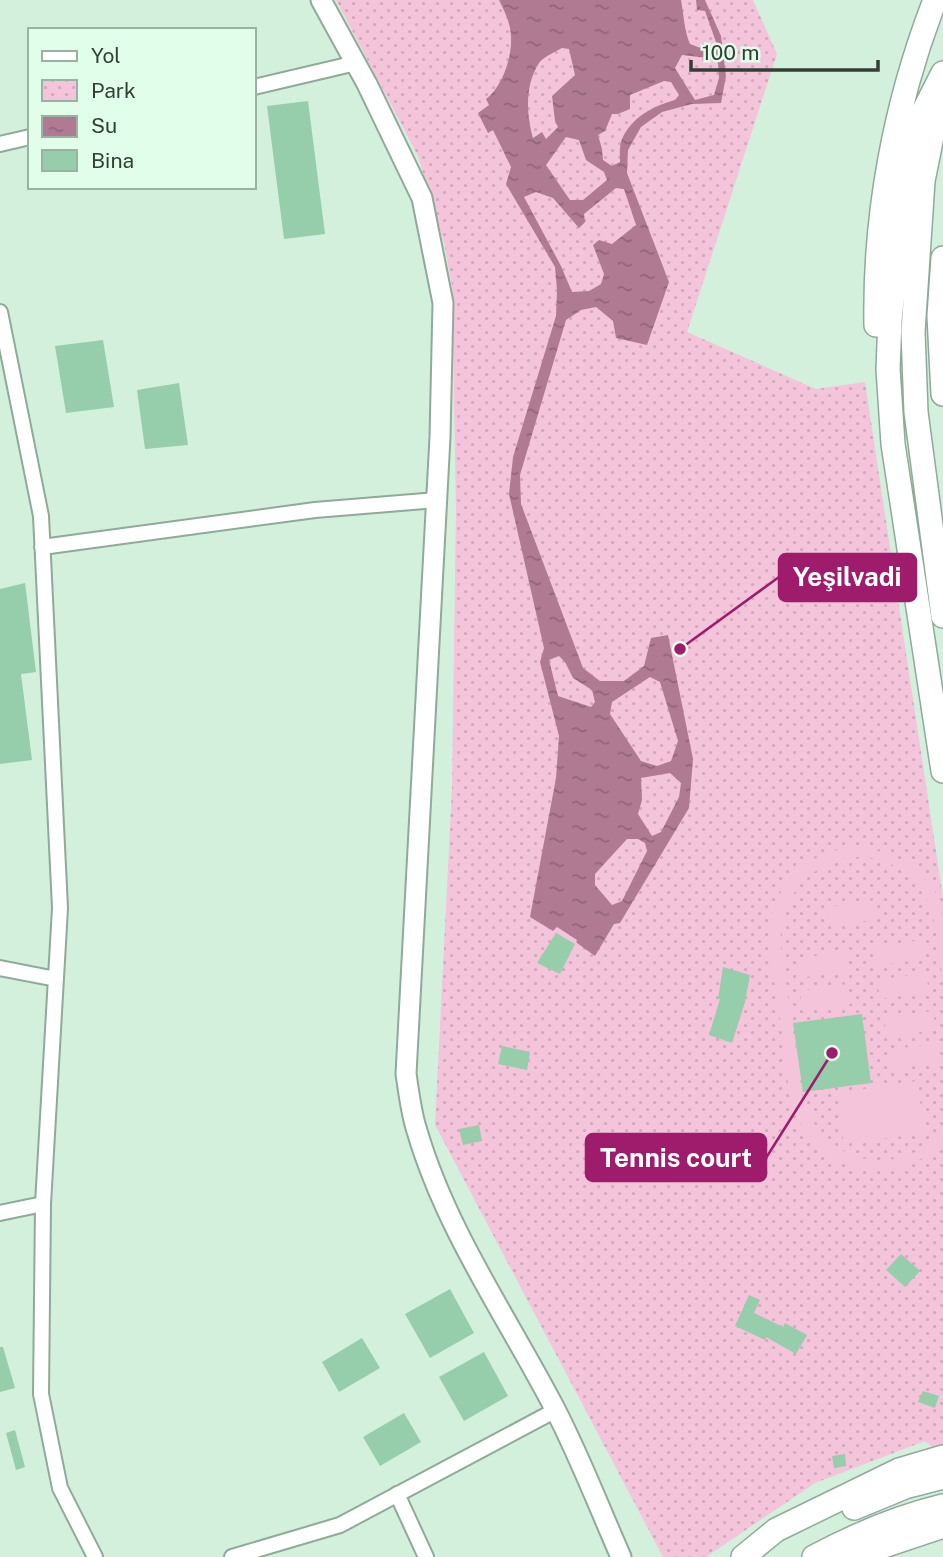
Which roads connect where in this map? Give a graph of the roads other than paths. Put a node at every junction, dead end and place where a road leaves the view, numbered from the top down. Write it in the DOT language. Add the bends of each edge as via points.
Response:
graph roads {
  1 [pos="321,0"];
  2 [pos="935,0"];
  3 [pos="356,64"];
  4 [pos="943,74"];
  5 [pos="943,82"];
  6 [pos="256,87"];
  7 [pos="28,137"];
  8 [pos="0,144"];
  9 [pos="943,258"];
  10 [pos="0,312"];
  11 [pos="888,369"];
  12 [pos="943,394"];
  13 [pos="437,500"];
  14 [pos="42,547"];
  15 [pos="943,616"];
  16 [pos="943,771"];
  17 [pos="0,968"];
  18 [pos="56,979"];
  19 [pos="43,1204"];
  20 [pos="0,1213"];
  21 [pos="556,1410"];
  22 [pos="943,1457"];
  23 [pos="943,1477"];
  24 [pos="397,1494"];
  25 [pos="942,1520"];
  26 [pos="95,1557"];
  27 [pos="232,1557"];
  28 [pos="426,1557"];
  29 [pos="621,1557"];
  30 [pos="743,1557"];
  31 [pos="755,1557"];
  32 [pos="814,1557"];
  33 [pos="852,1557"];
  34 [pos="875,1557"];
  1 -- 3 [label="street"];
  2 -- 11 [label="main road" via="902,101 878,251 876,324 878,346"];
  3 -- 6 [label="street"];
  3 -- 13 [label="street" via="422,198 436,264 443,303"];
  4 -- 11 [label="main road" via="919,120 901,208"];
  5 -- 15 [label="main road" via="923,181 913,332 916,412"];
  7 -- 8 [label="street"];
  9 -- 12 [label="main road" via="939,316"];
  10 -- 14 [label="street" via="41,516"];
  11 -- 16 [label="main road" via="893,444"];
  13 -- 14 [label="street" via="315,510"];
  13 -- 21 [label="street" via="406,1074 431,1172"];
  14 -- 18 [label="street" via="60,908"];
  17 -- 18 [label="street"];
  18 -- 19 [label="street"];
  19 -- 20 [label="street"];
  19 -- 26 [label="street" via="41,1394 60,1488"];
  21 -- 24 [label="street"];
  21 -- 29 [label="street"];
  22 -- 30 [label="main road" via="899,1470 776,1530"];
  23 -- 31 [label="main road" via="831,1517"];
  24 -- 27 [label="street" via="340,1525"];
  24 -- 28 [label="street"];
  25 -- 32 [label="main road" via="918,1512"];
  25 -- 33 [label="main road"];
  25 -- 34 [label="street"];
}
